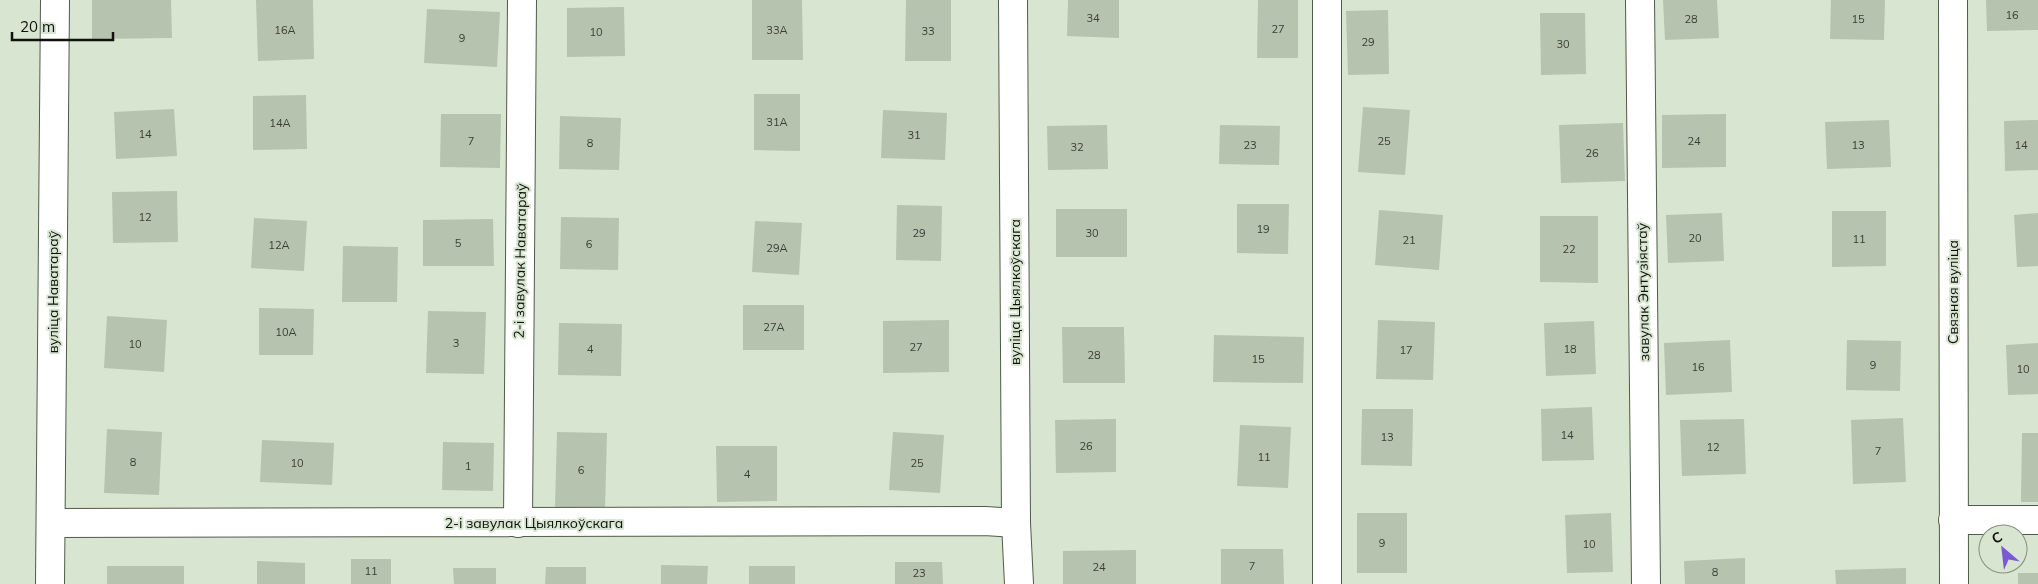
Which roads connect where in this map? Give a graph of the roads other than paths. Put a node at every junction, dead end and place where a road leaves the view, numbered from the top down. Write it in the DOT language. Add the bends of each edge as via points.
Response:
graph roads {
  1 [pos="55,0"];
  2 [pos="522,0"];
  3 [pos="1013,0"];
  4 [pos="1327,0"];
  5 [pos="1640,0"];
  6 [pos="1953,0"];
  7 [pos="1953,520"];
  8 [pos="2038,520"];
  9 [pos="1016,522"];
  10 [pos="51,523"];
  11 [pos="518,523"];
  12 [pos="50,584"];
  13 [pos="1019,584"];
  14 [pos="1327,584"];
  15 [pos="1646,584"];
  16 [pos="1954,584"];
  1 -- 10 [label="street, вуліца Наватараў"];
  2 -- 11 [label="street, 2-і завулак Наватараў"];
  3 -- 9 [label="street, вуліца Цыялкоўскага"];
  4 -- 14 [label="street"];
  5 -- 15 [label="street, завулак Энтузіястаў"];
  6 -- 7 [label="street, Связная вуліца"];
  7 -- 8 [label="street"];
  7 -- 16 [label="street, Связная вуліца"];
  9 -- 11 [label="street, 2-і завулак Цыялкоўскага"];
  9 -- 13 [label="street, вуліца Цыялкоўскага"];
  10 -- 11 [label="street, 2-і завулак Цыялкоўскага"];
  10 -- 12 [label="street, вуліца Наватараў"];
}
